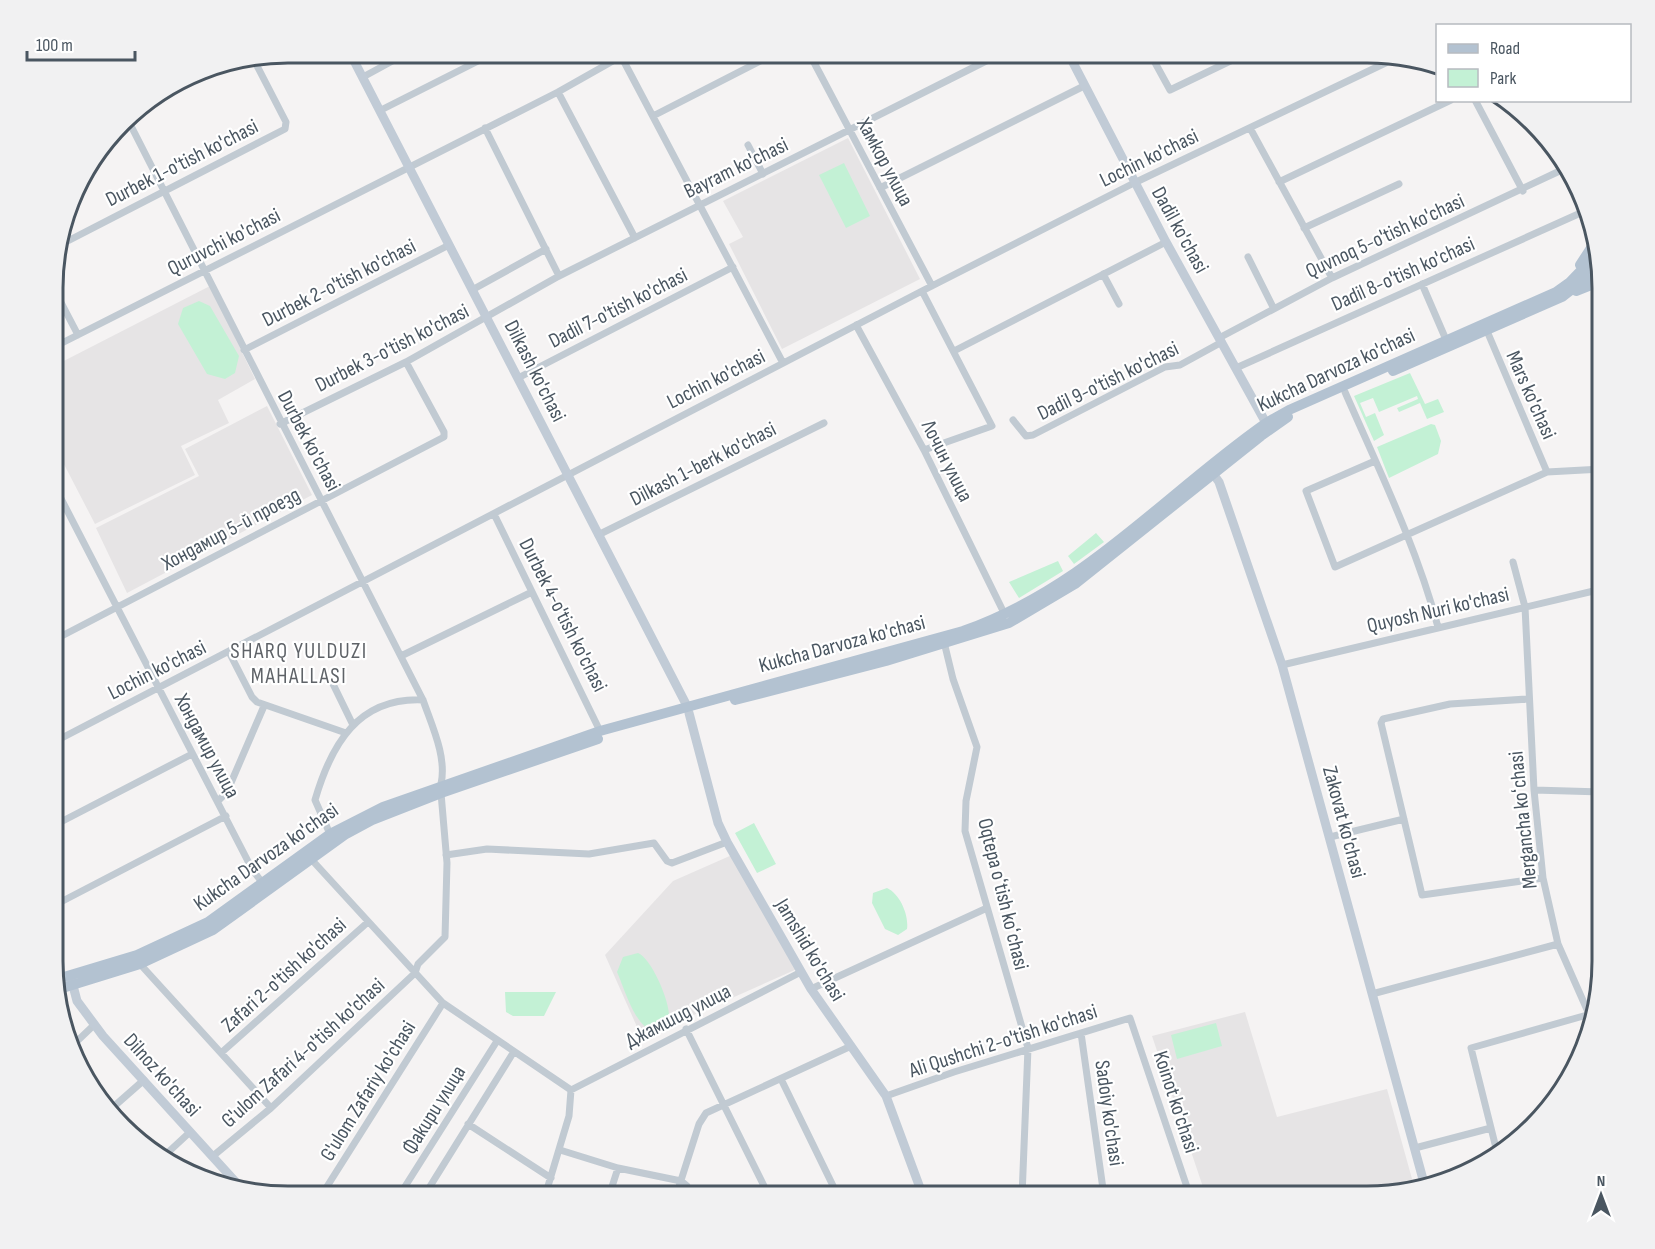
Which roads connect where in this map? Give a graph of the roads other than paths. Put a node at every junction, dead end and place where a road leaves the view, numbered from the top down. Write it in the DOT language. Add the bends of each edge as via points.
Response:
graph roads {
  1 [pos="356,63"];
  2 [pos="387,63"];
  3 [pos="475,63"];
  4 [pos="608,63"];
  5 [pos="628,63"];
  6 [pos="756,63"];
  7 [pos="814,63"];
  8 [pos="982,63"];
  9 [pos="1073,63"];
  10 [pos="1155,63"];
  11 [pos="1226,63"];
  12 [pos="1382,63"];
  13 [pos="257,65"];
  14 [pos="363,76"];
  15 [pos="1084,86"];
  16 [pos="558,92"];
  17 [pos="1447,102"];
  18 [pos="1476,102"];
  19 [pos="381,111"];
  20 [pos="653,116"];
  21 [pos="131,127"];
  22 [pos="1250,128"];
  23 [pos="485,129"];
  24 [pos="849,130"];
  25 [pos="748,145"];
  26 [pos="408,166"];
  27 [pos="1560,171"];
  28 [pos="764,174"];
  29 [pos="1279,182"];
  30 [pos="1134,183"];
  31 [pos="1399,184"];
  32 [pos="880,188"];
  33 [pos="164,191"];
  34 [pos="1523,191"];
  35 [pos="700,204"];
  36 [pos="1579,213"];
  37 [pos="1304,228"];
  38 [pos="635,238"];
  39 [pos="68,241"];
  40 [pos="1166,242"];
  41 [pos="449,244"];
  42 [pos="546,249"];
  43 [pos="1589,251"];
  44 [pos="1248,257"];
  45 [pos="1590,261"];
  46 [pos="733,267"];
  47 [pos="204,271"];
  48 [pos="1103,274"];
  49 [pos="1592,274"];
  50 [pos="559,276"];
  51 [pos="1332,278"];
  52 [pos="1570,282"];
  53 [pos="1422,284"];
  54 [pos="1592,285"];
  55 [pos="932,286"];
  56 [pos="472,290"];
  57 [pos="922,291"];
  58 [pos="1562,297"];
  59 [pos="1119,304"];
  60 [pos="63,306"];
  61 [pos="1274,307"];
  62 [pos="487,318"];
  63 [pos="856,326"];
  64 [pos="1486,327"];
  65 [pos="78,335"];
  66 [pos="1220,340"];
  67 [pos="63,342"];
  68 [pos="1447,343"];
  69 [pos="244,350"];
  70 [pos="954,351"];
  71 [pos="406,362"];
  72 [pos="783,363"];
  73 [pos="1236,368"];
  74 [pos="518,378"];
  75 [pos="1343,389"];
  76 [pos="1013,420"];
  77 [pos="280,423"];
  78 [pos="824,423"];
  79 [pos="1268,426"];
  80 [pos="924,450"];
  81 [pos="1375,461"];
  82 [pos="1592,470"];
  83 [pos="1211,472"];
  84 [pos="1547,472"];
  85 [pos="568,474"];
  86 [pos="321,500"];
  87 [pos="63,502"];
  88 [pos="494,514"];
  89 [pos="1408,535"];
  90 [pos="598,536"];
  91 [pos="1514,562"];
  92 [pos="363,581"];
  93 [pos="532,592"];
  94 [pos="1592,592"];
  95 [pos="118,606"];
  96 [pos="1525,607"];
  97 [pos="1007,619"];
  98 [pos="1438,627"];
  99 [pos="63,635"];
  100 [pos="944,640"];
  101 [pos="229,652"];
  102 [pos="401,656"];
  103 [pos="1282,665"];
  104 [pos="333,684"];
  105 [pos="158,686"];
  106 [pos="1528,699"];
  107 [pos="423,700"];
  108 [pos="264,706"];
  109 [pos="688,709"];
  110 [pos="352,723"];
  111 [pos="346,733"];
  112 [pos="601,734"];
  113 [pos="63,737"];
  114 [pos="192,754"];
  115 [pos="441,789"];
  116 [pos="1534,790"];
  117 [pos="1592,792"];
  118 [pos="218,801"];
  119 [pos="226,816"];
  120 [pos="1404,819"];
  121 [pos="63,821"];
  122 [pos="330,834"];
  123 [pos="1330,837"];
  124 [pos="727,842"];
  125 [pos="446,855"];
  126 [pos="311,859"];
  127 [pos="1543,878"];
  128 [pos="266,888"];
  129 [pos="63,901"];
  130 [pos="987,908"];
  131 [pos="368,922"];
  132 [pos="1558,944"];
  133 [pos="140,964"];
  134 [pos="801,972"];
  135 [pos="416,973"];
  136 [pos="64,981"];
  137 [pos="72,981"];
  138 [pos="64,985"];
  139 [pos="811,989"];
  140 [pos="1372,994"];
  141 [pos="443,1003"];
  142 [pos="1586,1011"];
  143 [pos="1130,1018"];
  144 [pos="1584,1019"];
  145 [pos="94,1025"];
  146 [pos="686,1029"];
  147 [pos="1081,1033"];
  148 [pos="78,1041"];
  149 [pos="497,1041"];
  150 [pos="849,1047"];
  151 [pos="1028,1048"];
  152 [pos="221,1053"];
  153 [pos="513,1053"];
  154 [pos="781,1079"];
  155 [pos="144,1080"];
  156 [pos="571,1090"];
  157 [pos="886,1096"];
  158 [pos="116,1106"];
  159 [pos="724,1106"];
  160 [pos="271,1108"];
  161 [pos="468,1124"];
  162 [pos="1491,1128"];
  163 [pos="190,1132"];
  164 [pos="1495,1146"];
  165 [pos="1415,1148"];
  166 [pos="560,1150"];
  167 [pos="169,1152"];
  168 [pos="213,1156"];
  169 [pos="618,1168"];
  170 [pos="551,1178"];
  171 [pos="233,1179"];
  172 [pos="1423,1179"];
  173 [pos="681,1181"];
  174 [pos="327,1186"];
  175 [pos="405,1186"];
  176 [pos="431,1186"];
  177 [pos="548,1186"];
  178 [pos="612,1186"];
  179 [pos="679,1186"];
  180 [pos="687,1186"];
  181 [pos="764,1186"];
  182 [pos="833,1186"];
  183 [pos="919,1186"];
  184 [pos="1022,1186"];
  185 [pos="1103,1186"];
  186 [pos="1187,1186"];
  1 -- 14 [label="street, Dilkash ko'chasi"];
  2 -- 14 [label="street"];
  3 -- 19 [label="street"];
  4 -- 16 [label="street, Quruvchi ko'chasi"];
  5 -- 20 [label="street"];
  6 -- 20 [label="street"];
  7 -- 24 [label="street, Хамкор улица"];
  8 -- 24 [label="street, Bayram ko'chasi"];
  9 -- 15 [label="street, Dadil ko'chasi"];
  10 -- 11 [label="street" via="1170,90"];
  12 -- 22 [label="street, Lochin ko'chasi"];
  13 -- 33 [label="street, Durbek 1-o'tish ko'chasi" via="287,126"];
  14 -- 19 [label="street, Dilkash ko'chasi"];
  15 -- 30 [label="street, Dadil ko'chasi"];
  15 -- 32 [label="street"];
  16 -- 23 [label="street, Quruvchi ko'chasi"];
  16 -- 38 [label="street"];
  17 -- 29 [label="street"];
  18 -- 34 [label="street"];
  19 -- 26 [label="street, Dilkash ko'chasi"];
  20 -- 35 [label="street"];
  21 -- 33 [label="street, Durbek ko'chasi"];
  22 -- 29 [label="street"];
  22 -- 30 [label="street, Lochin ko'chasi"];
  23 -- 26 [label="street, Quruvchi ko'chasi"];
  23 -- 42 [label="street"];
  24 -- 28 [label="street, Bayram ko'chasi"];
  24 -- 32 [label="street, Хамкор улица"];
  25 -- 28 [label="street"];
  26 -- 41 [label="street, Dilkash ko'chasi"];
  26 -- 47 [label="street, Quruvchi ko'chasi"];
  27 -- 34 [label="street, Quvnoq 5-o'tish ko'chasi"];
  28 -- 35 [label="street, Bayram ko'chasi"];
  29 -- 37 [label="street"];
  30 -- 40 [label="street, Dadil ko'chasi"];
  30 -- 55 [label="street, Lochin ko'chasi"];
  31 -- 37 [label="street"];
  32 -- 55 [label="street, Хамкор улица"];
  33 -- 39 [label="street, Durbek 1-o'tish ko'chasi"];
  33 -- 47 [label="street, Durbek ko'chasi"];
  34 -- 51 [label="street, Quvnoq 5-o'tish ko'chasi"];
  35 -- 38 [label="street, Bayram ko'chasi"];
  35 -- 46 [label="street"];
  36 -- 53 [label="street, Dadil 8-o'tish ko'chasi"];
  37 -- 51 [label="street"];
  38 -- 50 [label="street, Bayram ko'chasi"];
  40 -- 48 [label="street"];
  40 -- 66 [label="street, Dadil ko'chasi"];
  41 -- 56 [label="street, Dilkash ko'chasi"];
  41 -- 69 [label="street, Durbek 2-o'tish ko'chasi"];
  42 -- 50 [label="street"];
  42 -- 56 [label="street"];
  43 -- 52 [label="main road"];
  44 -- 61 [label="street"];
  45 -- 52 [label="main road, Kukcha Darvoza ko'chasi"];
  46 -- 72 [label="street"];
  46 -- 74 [label="street, Dadil 7-o'tish ko'chasi"];
  47 -- 65 [label="street, Quruvchi ko'chasi"];
  47 -- 69 [label="street, Durbek ko'chasi"];
  48 -- 59 [label="street"];
  48 -- 70 [label="street"];
  49 -- 58 [label="main road, Kukcha Darvoza ko'chasi"];
  50 -- 62 [label="street, Bayram ko'chasi"];
  51 -- 61 [label="street, Quvnoq 5-o'tish ko'chasi"];
  52 -- 64 [label="main road, Kukcha Darvoza ko'chasi"];
  53 -- 68 [label="street"];
  53 -- 73 [label="street, Dadil 8-o'tish ko'chasi"];
  54 -- 58 [label="main road"];
  55 -- 57 [label="street, Lochin ko'chasi"];
  56 -- 62 [label="street, Dilkash ko'chasi"];
  57 -- 63 [label="street, Lochin ko'chasi"];
  57 -- 70 [label="street"];
  58 -- 64 [label="main road, Kukcha Darvoza ko'chasi"];
  60 -- 65 [label="street"];
  61 -- 66 [label="street, Quvnoq 5-o'tish ko'chasi"];
  62 -- 71 [label="street, Durbek 3-o'tish ko'chasi"];
  62 -- 74 [label="street, Dilkash ko'chasi"];
  63 -- 72 [label="street, Lochin ko'chasi"];
  63 -- 80 [label="street, Лочин улица"];
  64 -- 68 [label="main road, Kukcha Darvoza ko'chasi"];
  64 -- 84 [label="street, Mars ko'chasi"];
  65 -- 67 [label="street, Quruvchi ko'chasi"];
  66 -- 73 [label="street, Dadil ko'chasi"];
  66 -- 76 [label="street, Dadil 9-o'tish ko'chasi" via="1180,365 1165,367 1033,435 1026,436"];
  68 -- 75 [label="main road, Kukcha Darvoza ko'chasi"];
  69 -- 77 [label="street, Durbek ko'chasi"];
  70 -- 80 [label="street" via="992,426"];
  71 -- 77 [label="street, Durbek 3-o'tish ko'chasi"];
  71 -- 86 [label="street, Хондамир 5-й проезд" via="444,437"];
  72 -- 85 [label="street, Lochin ko'chasi"];
  73 -- 79 [label="street, Dadil ko'chasi"];
  74 -- 85 [label="street, Dilkash ko'chasi"];
  75 -- 79 [label="main road, Kukcha Darvoza ko'chasi"];
  75 -- 81 [label="street"];
  77 -- 86 [label="street, Durbek ko'chasi"];
  78 -- 90 [label="street, Dilkash 1-berk ko'chasi"];
  79 -- 83 [label="main road, Kukcha Darvoza ko'chasi"];
  80 -- 97 [label="street, Лочин улица"];
  81 -- 89 [label="street"];
  81 -- 89 [label="street, Mars ko'chasi" via="1306,491 1332,564 1339,566"];
  82 -- 84 [label="street, Mars ko'chasi"];
  83 -- 97 [label="main road, Kukcha Darvoza ko'chasi" via="1071,578"];
  83 -- 103 [label="street, Zakovat ko'chasi" via="1219,482"];
  84 -- 89 [label="street, Mars ko'chasi"];
  85 -- 88 [label="street, Lochin ko'chasi"];
  85 -- 90 [label="street, Dilkash ko'chasi"];
  86 -- 92 [label="street, Durbek ko'chasi"];
  86 -- 95 [label="street, Хондамир 5-й проезд"];
  87 -- 95 [label="street, Хондамир улица"];
  88 -- 92 [label="street, Lochin ko'chasi"];
  88 -- 93 [label="street, Durbek 4-o'tish ko'chasi"];
  89 -- 98 [label="street"];
  90 -- 109 [label="street, Dilkash ko'chasi"];
  91 -- 96 [label="street, Mergancha koʻchasi"];
  92 -- 101 [label="street, Lochin ko'chasi"];
  92 -- 102 [label="street, Durbek ko'chasi"];
  93 -- 102 [label="street"];
  93 -- 112 [label="street, Durbek 4-o'tish ko'chasi"];
  94 -- 96 [label="street, Quyosh Nuri ko'chasi"];
  95 -- 99 [label="street, Хондамир 5-й проезд"];
  95 -- 105 [label="street, Хондамир улица"];
  96 -- 98 [label="street, Quyosh Nuri ko'chasi"];
  96 -- 106 [label="street, Mergancha koʻchasi"];
  97 -- 100 [label="main road, Kukcha Darvoza ko'chasi"];
  98 -- 103 [label="street, Quyosh Nuri ko'chasi"];
  100 -- 109 [label="main road, Kukcha Darvoza ko'chasi"];
  100 -- 130 [label="street, Oqtepa oʻtish koʻchasi" via="977,747 966,801 965,831"];
  101 -- 105 [label="street, Lochin ko'chasi"];
  101 -- 108 [label="street" via="252,697"];
  102 -- 107 [label="street, Durbek ko'chasi"];
  103 -- 123 [label="street, Zakovat ko'chasi"];
  104 -- 110 [label="street"];
  105 -- 113 [label="street, Lochin ko'chasi"];
  105 -- 114 [label="street, Хондамир улица"];
  106 -- 116 [label="street, Mergancha koʻchasi"];
  106 -- 120 [label="street" via="1450,704 1383,720"];
  107 -- 110 [label="street" via="388,703"];
  107 -- 115 [label="street, Durbek ko'chasi" via="437,739 443,774"];
  108 -- 111 [label="street"];
  108 -- 118 [label="street" via="227,792"];
  109 -- 112 [label="main road, Kukcha Darvoza ko'chasi"];
  109 -- 124 [label="street, Jamshid ko'chasi" via="717,823"];
  110 -- 111 [label="street"];
  111 -- 122 [label="street" via="315,800"];
  112 -- 115 [label="main road, Kukcha Darvoza ko'chasi"];
  114 -- 118 [label="street, Хондамир улица"];
  114 -- 121 [label="street"];
  115 -- 122 [label="main road, Kukcha Darvoza ko'chasi" via="369,812"];
  115 -- 125 [label="street, Durbek ko'chasi"];
  115 -- 126 [label="main road, Kukcha Darvoza ko'chasi" via="365,823"];
  116 -- 117 [label="street"];
  116 -- 127 [label="street, Mergancha koʻchasi"];
  118 -- 119 [label="street, Хондамир улица"];
  119 -- 128 [label="street, Хондамир улица"];
  119 -- 129 [label="street"];
  120 -- 123 [label="street"];
  120 -- 127 [label="street" via="1424,896"];
  122 -- 128 [label="main road, Kukcha Darvoza ko'chasi"];
  123 -- 140 [label="street, Zakovat ko'chasi"];
  124 -- 125 [label="street" via="672,863 654,843 589,854 487,849"];
  124 -- 134 [label="street, Jamshid ko'chasi"];
  125 -- 135 [label="street, G'ulom Zafari 4-o'tish ko'chasi" via="447,933 443,942 418,964"];
  126 -- 128 [label="main road, Kukcha Darvoza ko'chasi"];
  126 -- 131 [label="street"];
  127 -- 132 [label="street, Mergancha koʻchasi"];
  128 -- 133 [label="main road, Kukcha Darvoza ko'chasi" via="213,930"];
  128 -- 137 [label="main road, Kukcha Darvoza ko'chasi" via="190,932"];
  130 -- 139 [label="street"];
  130 -- 151 [label="street, Oqtepa oʻtish koʻchasi"];
  131 -- 135 [label="street"];
  131 -- 152 [label="street, Zafari 2-o'tish ko'chasi"];
  132 -- 140 [label="street"];
  132 -- 142 [label="street, Mergancha koʻchasi"];
  133 -- 137 [label="main road, Kukcha Darvoza ko'chasi"];
  133 -- 152 [label="street"];
  134 -- 139 [label="street, Jamshid ko'chasi"];
  134 -- 146 [label="street, Джамшид улица"];
  135 -- 141 [label="street"];
  135 -- 160 [label="street, G'ulom Zafari 4-o'tish ko'chasi"];
  136 -- 137 [label="main road, Kukcha Darvoza ko'chasi"];
  137 -- 138 [label="main road, Kukcha Darvoza ko'chasi"];
  137 -- 145 [label="street, Dilnoz ko'chasi" via="77,1001"];
  139 -- 150 [label="street, Jamshid ko'chasi"];
  140 -- 165 [label="street, Zakovat ko'chasi"];
  141 -- 149 [label="street"];
  141 -- 174 [label="street, G'ulom Zafariy ko'chasi"];
  143 -- 147 [label="street, Ali Qushchi 2-o'tish ko'chasi"];
  143 -- 186 [label="street, Koinot ko'chasi"];
  144 -- 162 [label="street" via="1471,1047"];
  145 -- 148 [label="street"];
  145 -- 155 [label="street, Dilnoz ko'chasi"];
  146 -- 156 [label="street, Джамшид улица"];
  146 -- 159 [label="street"];
  147 -- 151 [label="street, Ali Qushchi 2-o'tish ko'chasi"];
  147 -- 185 [label="street, Sadoiy ko'chasi"];
  149 -- 153 [label="street"];
  149 -- 175 [label="street, Факири улица"];
  150 -- 154 [label="street"];
  150 -- 157 [label="street, Jamshid ko'chasi"];
  151 -- 157 [label="street, Ali Qushchi 2-o'tish ko'chasi"];
  151 -- 184 [label="street, Oqtepa oʻtish koʻchasi"];
  152 -- 160 [label="street"];
  153 -- 156 [label="street"];
  153 -- 161 [label="street, Факири улица"];
  154 -- 159 [label="street"];
  154 -- 182 [label="street"];
  155 -- 158 [label="street"];
  155 -- 163 [label="street, Dilnoz ko'chasi"];
  156 -- 166 [label="street"];
  157 -- 183 [label="street, Jamshid ko'chasi"];
  159 -- 173 [label="street" via="702,1117"];
  159 -- 181 [label="street"];
  160 -- 168 [label="street, G'ulom Zafari 4-o'tish ko'chasi"];
  161 -- 170 [label="street"];
  161 -- 176 [label="street, Факири улица"];
  162 -- 164 [label="street"];
  162 -- 165 [label="street"];
  163 -- 167 [label="street"];
  163 -- 168 [label="street, Dilnoz ko'chasi"];
  165 -- 172 [label="street, Zakovat ko'chasi"];
  166 -- 169 [label="street"];
  166 -- 170 [label="street"];
  168 -- 171 [label="street, Dilnoz ko'chasi"];
  169 -- 173 [label="street"];
  169 -- 178 [label="street"];
  170 -- 177 [label="street"];
  173 -- 179 [label="street"];
  173 -- 180 [label="street"];
}
